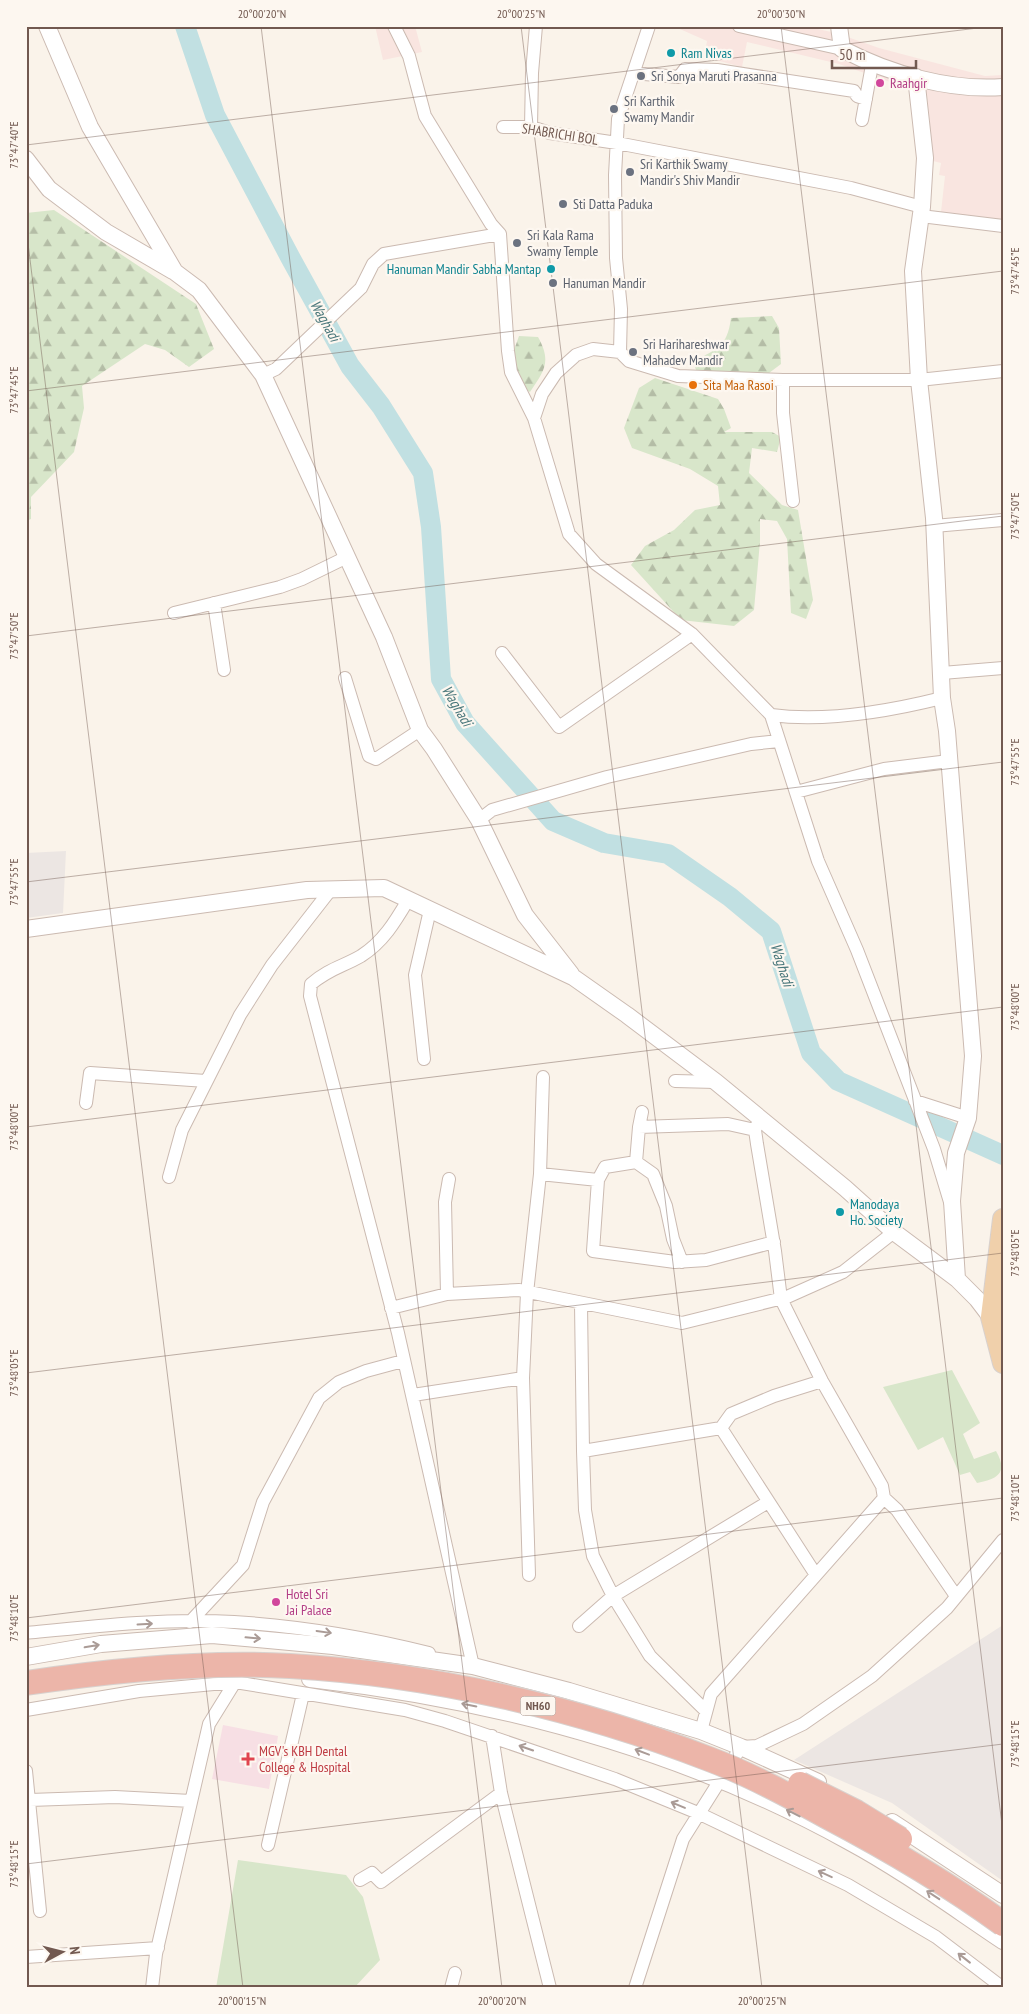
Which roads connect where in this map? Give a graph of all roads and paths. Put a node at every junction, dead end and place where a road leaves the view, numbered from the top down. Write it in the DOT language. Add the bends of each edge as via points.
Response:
graph roads {
  1 [pos="47,26"];
  2 [pos="394,26"];
  3 [pos="536,26"];
  4 [pos="649,26"];
  5 [pos="739,26"];
  6 [pos="840,26"];
  7 [pos="842,49"];
  8 [pos="872,65"];
  9 [pos="633,73"];
  10 [pos="916,77"];
  11 [pos="1003,87"];
  12 [pos="866,99"];
  13 [pos="862,120"];
  14 [pos="503,127"];
  15 [pos="531,127"];
  16 [pos="617,142"];
  17 [pos="26,159"];
  18 [pos="922,212"];
  19 [pos="1003,226"];
  20 [pos="500,234"];
  21 [pos="175,272"];
  22 [pos="620,352"];
  23 [pos="1003,371"];
  24 [pos="263,375"];
  25 [pos="783,380"];
  26 [pos="919,380"];
  27 [pos="534,418"];
  28 [pos="793,501"];
  29 [pos="1003,520"];
  30 [pos="934,526"];
  31 [pos="347,557"];
  32 [pos="214,603"];
  33 [pos="174,613"];
  34 [pos="692,634"];
  35 [pos="502,653"];
  36 [pos="1003,668"];
  37 [pos="224,670"];
  38 [pos="942,673"];
  39 [pos="345,678"];
  40 [pos="942,698"];
  41 [pos="771,715"];
  42 [pos="420,730"];
  43 [pos="779,741"];
  44 [pos="949,761"];
  45 [pos="796,792"];
  46 [pos="486,815"];
  47 [pos="332,888"];
  48 [pos="408,900"];
  49 [pos="430,910"];
  50 [pos="26,929"];
  51 [pos="573,977"];
  52 [pos="424,1058"];
  53 [pos="543,1077"];
  54 [pos="206,1081"];
  55 [pos="675,1081"];
  56 [pos="716,1082"];
  57 [pos="86,1103"];
  58 [pos="916,1105"];
  59 [pos="642,1112"];
  60 [pos="968,1118"];
  61 [pos="758,1124"];
  62 [pos="639,1127"];
  63 [pos="636,1162"];
  64 [pos="540,1174"];
  65 [pos="169,1177"];
  66 [pos="449,1179"];
  67 [pos="598,1180"];
  68 [pos="953,1211"];
  69 [pos="1003,1219"];
  70 [pos="894,1232"];
  71 [pos="774,1242"];
  72 [pos="682,1262"];
  73 [pos="957,1279"];
  74 [pos="527,1293"];
  75 [pos="447,1294"];
  76 [pos="781,1299"];
  77 [pos="581,1304"];
  78 [pos="391,1308"];
  79 [pos="991,1317"];
  80 [pos="1003,1333"];
  81 [pos="403,1360"];
  82 [pos="1003,1363"];
  83 [pos="523,1378"];
  84 [pos="822,1381"];
  85 [pos="413,1396"];
  86 [pos="721,1428"];
  87 [pos="583,1451"];
  88 [pos="884,1498"];
  89 [pos="768,1502"];
  90 [pos="1003,1540"];
  91 [pos="529,1575"];
  92 [pos="816,1575"];
  93 [pos="613,1596"];
  94 [pos="956,1596"];
  95 [pos="190,1622"];
  96 [pos="579,1626"];
  97 [pos="26,1633"];
  98 [pos="26,1657"];
  99 [pos="473,1666"];
  100 [pos="26,1667"];
  101 [pos="235,1682"];
  102 [pos="26,1683"];
  103 [pos="26,1693"];
  104 [pos="303,1694"];
  105 [pos="26,1710"];
  106 [pos="706,1711"];
  107 [pos="701,1731"];
  108 [pos="492,1736"];
  109 [pos="741,1746"];
  110 [pos="26,1772"];
  111 [pos="718,1780"];
  112 [pos="501,1793"];
  113 [pos="30,1800"];
  114 [pos="192,1802"];
  115 [pos="698,1813"];
  116 [pos="268,1845"];
  117 [pos="360,1880"];
  118 [pos="1003,1895"];
  119 [pos="1003,1906"];
  120 [pos="40,1912"];
  121 [pos="1003,1924"];
  122 [pos="1003,1941"];
  123 [pos="158,1948"];
  124 [pos="26,1957"];
  125 [pos="456,1973"];
  126 [pos="152,1988"];
  127 [pos="451,1988"];
  128 [pos="550,1988"];
  129 [pos="635,1988"];
  130 [pos="1003,1988"];
  1 -- 21 [label="street" via="90,127"];
  2 -- 20 [label="street" via="409,56 425,116"];
  3 -- 15 [label="street"];
  4 -- 9 [label="street"];
  5 -- 7 [label="street"];
  6 -- 7 [label="street"];
  7 -- 8 [label="street"];
  8 -- 10 [label="street"];
  8 -- 12 [label="street"];
  9 -- 12 [label="street" via="679,77 685,69 717,70 854,91"];
  9 -- 16 [label="street" via="618,118"];
  10 -- 11 [label="street" via="976,89"];
  10 -- 18 [label="street" via="925,158"];
  12 -- 13 [label="street"];
  14 -- 15 [label="street, SHABRICHI BOL"];
  15 -- 16 [label="street, SHABRICHI BOL"];
  16 -- 18 [label="street, SHABRICHI BOL" via="851,188"];
  16 -- 22 [label="street" via="616,258 621,309"];
  17 -- 21 [label="street" via="49,189 106,232"];
  18 -- 19 [label="street, SHABRICHI BOL"];
  18 -- 26 [label="street" via="913,271"];
  20 -- 24 [label="street" via="384,254 373,264 361,288 276,369"];
  20 -- 27 [label="street" via="511,372"];
  21 -- 24 [label="street" via="199,290"];
  22 -- 25 [label="street" via="629,362 678,376"];
  22 -- 27 [label="street" via="593,348 576,355 556,373 542,394"];
  23 -- 26 [label="street"];
  24 -- 31 [label="street"];
  25 -- 26 [label="street"];
  25 -- 28 [label="street" via="783,413"];
  26 -- 30 [label="street"];
  27 -- 34 [label="street" via="569,534 596,564"];
  29 -- 30 [label="street"];
  30 -- 38 [label="street"];
  31 -- 32 [label="street" via="280,587"];
  31 -- 42 [label="street" via="384,638"];
  32 -- 33 [label="street"];
  32 -- 37 [label="street"];
  34 -- 35 [label="street" via="559,727"];
  34 -- 41 [label="street"];
  36 -- 38 [label="street"];
  38 -- 40 [label="street"];
  39 -- 42 [label="street" via="369,756 376,759"];
  40 -- 41 [label="street" via="871,712 794,718"];
  40 -- 44 [label="street"];
  41 -- 43 [label="street"];
  42 -- 46 [label="street"];
  43 -- 45 [label="street"];
  43 -- 46 [label="street" via="751,744 607,777"];
  44 -- 45 [label="street" via="884,769"];
  44 -- 60 [label="street" via="973,1056"];
  45 -- 58 [label="street" via="818,861 857,950"];
  46 -- 51 [label="street" via="524,915"];
  47 -- 48 [label="street" via="384,888"];
  47 -- 50 [label="street"];
  47 -- 54 [label="street" via="272,965 240,1014"];
  48 -- 49 [label="street"];
  48 -- 78 [label="street" via="388,934 361,956 325,972 311,984 310,996"];
  49 -- 51 [label="street"];
  49 -- 52 [label="street" via="415,975"];
  51 -- 56 [label="street"];
  53 -- 64 [label="street"];
  54 -- 57 [label="street" via="90,1073"];
  54 -- 65 [label="street" via="182,1130"];
  55 -- 56 [label="street"];
  56 -- 61 [label="street"];
  58 -- 60 [label="street"];
  58 -- 68 [label="street" via="934,1148"];
  59 -- 62 [label="street"];
  60 -- 68 [label="street" via="956,1153"];
  61 -- 62 [label="street"];
  61 -- 70 [label="street" via="845,1188"];
  61 -- 71 [label="street"];
  62 -- 63 [label="street"];
  63 -- 67 [label="street" via="605,1167"];
  63 -- 72 [label="street" via="653,1174"];
  64 -- 67 [label="street"];
  64 -- 74 [label="street"];
  66 -- 75 [label="street" via="445,1202"];
  67 -- 72 [label="street" via="593,1251"];
  68 -- 73 [label="street"];
  69 -- 79 [label="main road"];
  70 -- 73 [label="street"];
  70 -- 76 [label="street" via="843,1272"];
  71 -- 72 [label="street" via="706,1260"];
  71 -- 76 [label="street"];
  73 -- 79 [label="street"];
  74 -- 75 [label="street" via="519,1290"];
  74 -- 77 [label="street"];
  74 -- 83 [label="street"];
  75 -- 78 [label="street"];
  76 -- 77 [label="street" via="682,1324"];
  76 -- 84 [label="street"];
  77 -- 87 [label="street"];
  78 -- 81 [label="street"];
  79 -- 80 [label="street"];
  79 -- 82 [label="main road"];
  81 -- 85 [label="street"];
  81 -- 95 [label="street" via="338,1382 319,1398 263,1502 243,1565"];
  83 -- 85 [label="street"];
  83 -- 91 [label="street"];
  84 -- 86 [label="street" via="731,1414"];
  84 -- 88 [label="street" via="882,1486"];
  85 -- 99 [label="street"];
  86 -- 87 [label="street"];
  86 -- 89 [label="street"];
  87 -- 93 [label="street" via="585,1510 593,1556"];
  88 -- 92 [label="street"];
  88 -- 94 [label="street" via="898,1510"];
  89 -- 92 [label="street"];
  89 -- 93 [label="street"];
  90 -- 94 [label="street"];
  92 -- 106 [label="street" via="711,1694"];
  93 -- 96 [label="street"];
  93 -- 106 [label="street" via="650,1656"];
  94 -- 109 [label="street" via="872,1676 811,1718 757,1746"];
  97 -- 95 [label="street, one-way"];
  95 -- 99 [label="street, one-way" via="276,1625 369,1638"];
  98 -- 99 [label="street, one-way" via="101,1644 212,1634 333,1646"];
  99 -- 107 [label="street"];
  100 -- 119 [label="highway, NH60, bridge" via="200,1651 253,1652 382,1662 553,1694 712,1744 774,1771 856,1812"];
  101 -- 104 [label="street"];
  101 -- 105 [label="street" via="139,1691"];
  101 -- 114 [label="street" via="209,1724"];
  102 -- 121 [label="highway, NH60, bridge" via="182,1666 289,1666 377,1673 488,1693 600,1722 712,1760 883,1846 965,1896"];
  111 -- 103 [label="street, one-way" via="612,1740 502,1712 375,1686 284,1676 179,1673"];
  104 -- 108 [label="street" via="405,1710"];
  104 -- 116 [label="street"];
  106 -- 107 [label="street"];
  107 -- 109 [label="street"];
  108 -- 112 [label="street"];
  115 -- 108 [label="street, one-way" via="615,1779"];
  109 -- 111 [label="street"];
  109 -- 118 [label="street" via="851,1796"];
  110 -- 113 [label="street"];
  111 -- 115 [label="street"];
  122 -- 111 [label="street, one-way" via="849,1842 781,1807"];
  112 -- 117 [label="street" via="381,1882 372,1873"];
  112 -- 128 [label="street"];
  113 -- 114 [label="street" via="115,1797"];
  113 -- 120 [label="street"];
  114 -- 123 [label="street"];
  115 -- 129 [label="street" via="683,1839"];
  130 -- 115 [label="street, one-way" via="936,1936 848,1885"];
  123 -- 124 [label="street"];
  123 -- 126 [label="street"];
  125 -- 127 [label="street"];
}
